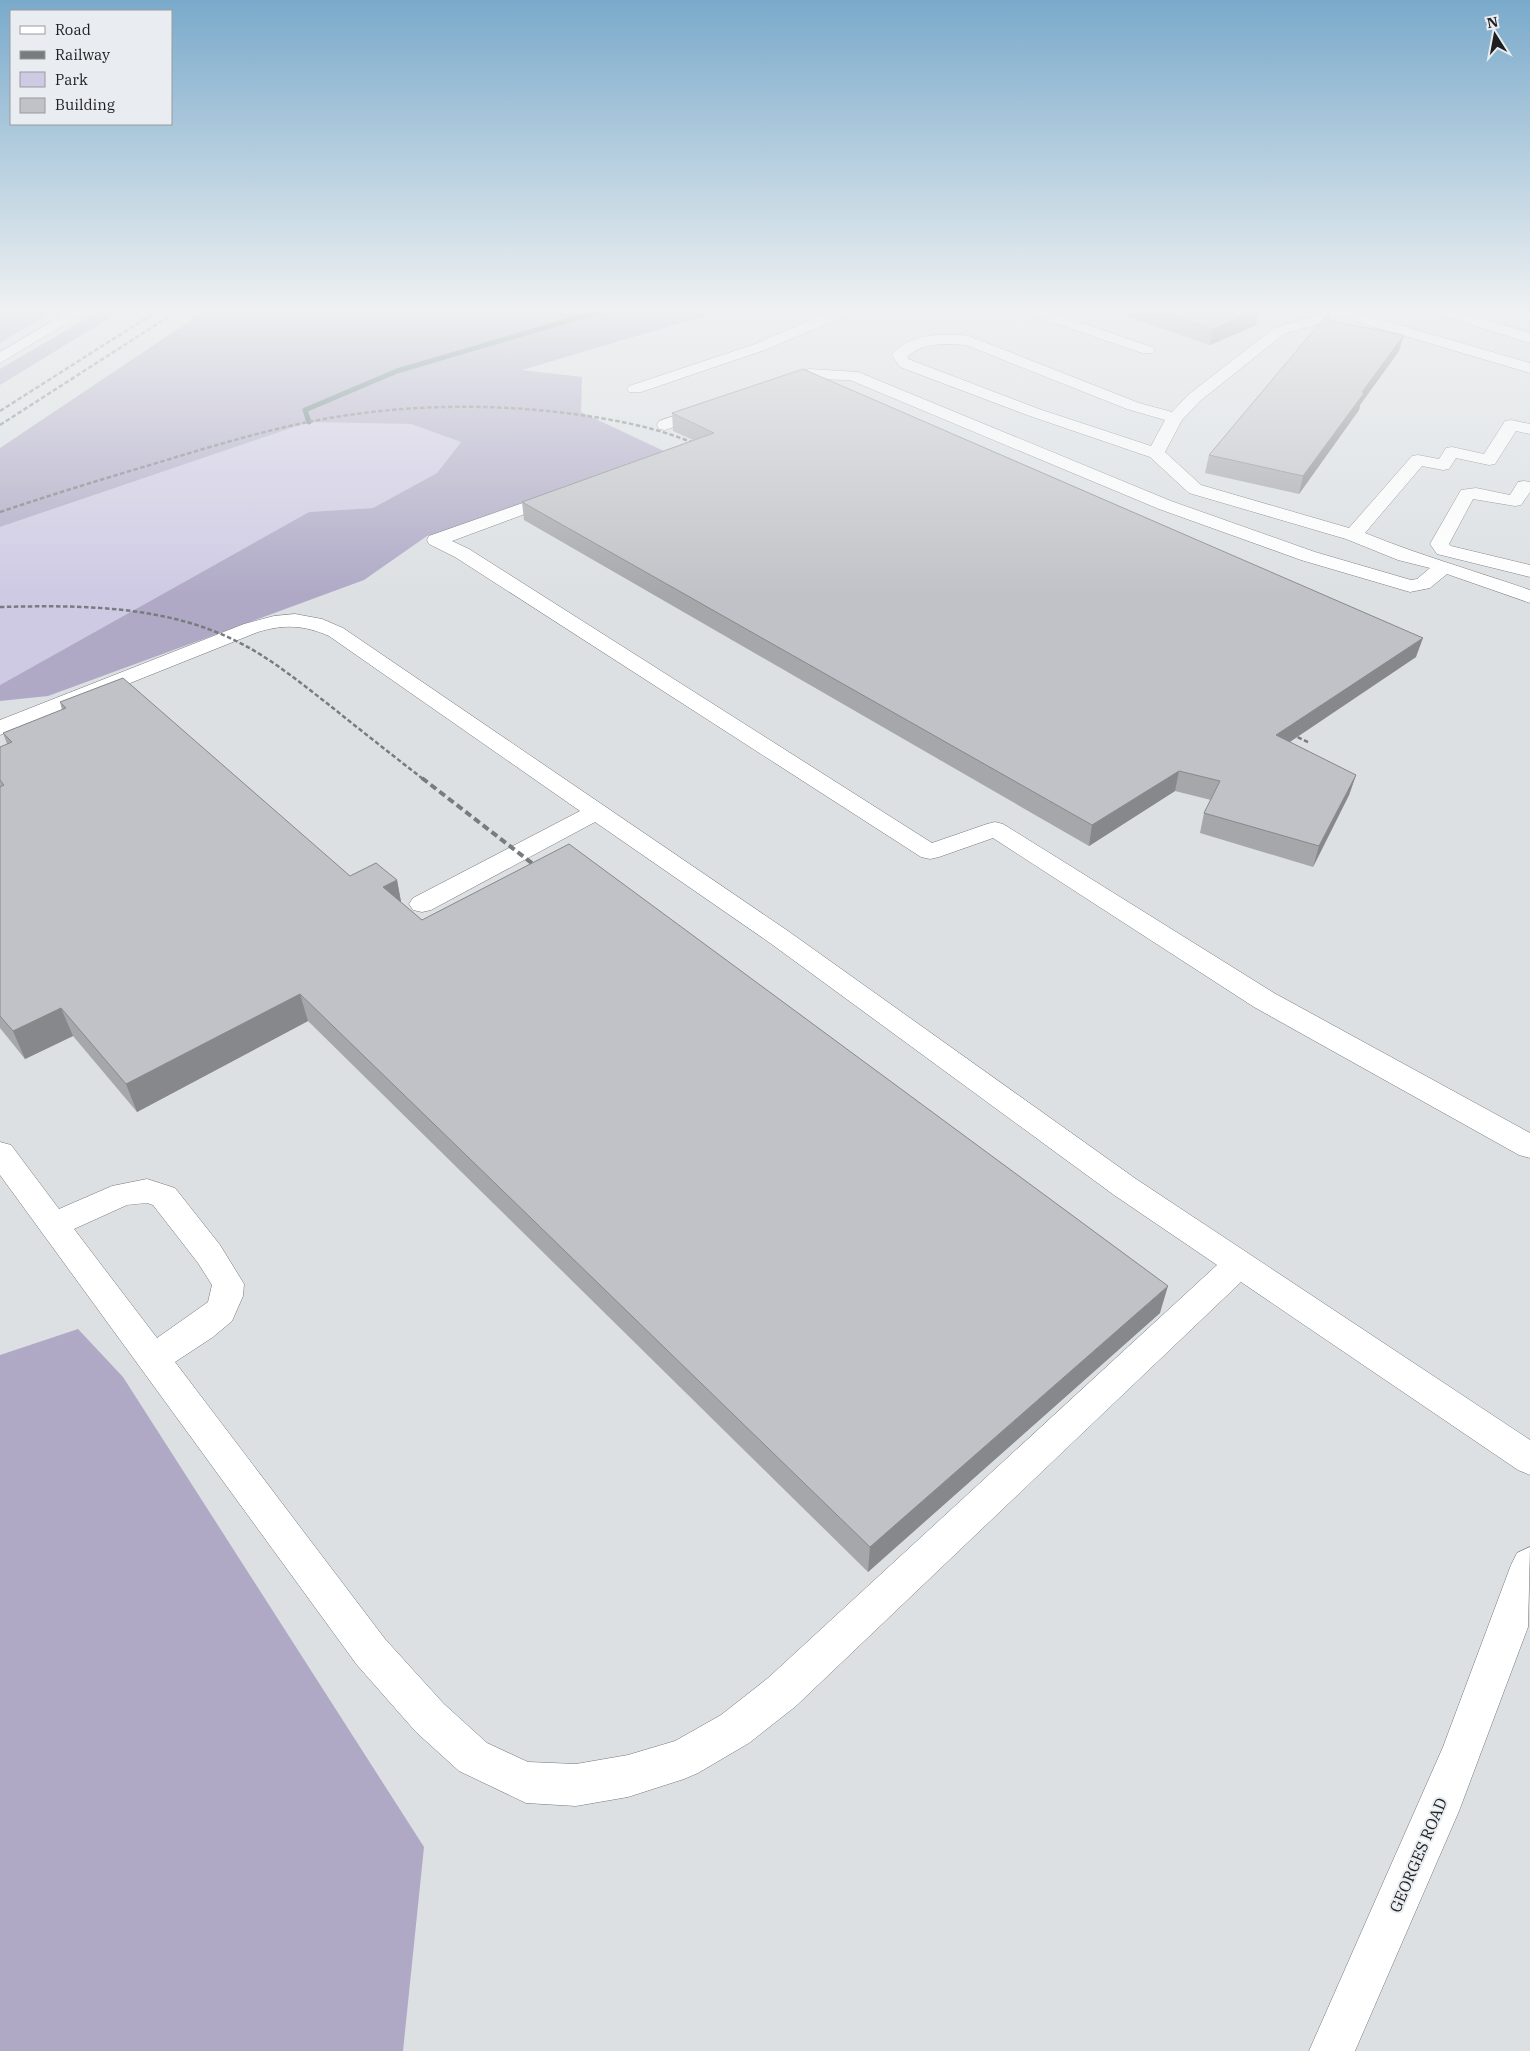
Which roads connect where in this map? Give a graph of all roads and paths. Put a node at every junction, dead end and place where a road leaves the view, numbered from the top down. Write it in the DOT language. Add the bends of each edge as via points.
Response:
graph roads {
  1 [pos="722,404"];
  2 [pos="923,404"];
  3 [pos="1011,404"];
  4 [pos="1127,404"];
  5 [pos="1189,404"];
  6 [pos="1175,418"];
  7 [pos="665,425"];
  8 [pos="1530,429"];
  9 [pos="1156,453"];
  10 [pos="1530,487"];
  11 [pos="574,489"];
  12 [pos="1353,535"];
  13 [pos="1444,566"];
  14 [pos="1530,572"];
  15 [pos="1530,597"];
  16 [pos="0,728"];
  17 [pos="597,811"];
  18 [pos="422,904"];
  19 [pos="1530,1147"];
  20 [pos="0,1153"];
  21 [pos="54,1225"];
  22 [pos="1239,1264"];
  23 [pos="153,1359"];
  24 [pos="1530,1459"];
  25 [pos="1530,1565"];
  26 [pos="1530,1626"];
  27 [pos="1500,1658"];
  28 [pos="1332,2051"];
  1 -- 7 [label="street"];
  2 -- 13 [label="street" via="1165,505 1308,556 1410,586 1423,584"];
  3 -- 9 [label="street"];
  4 -- 6 [label="street"];
  5 -- 6 [label="street"];
  6 -- 9 [label="street"];
  8 -- 12 [label="street" via="1511,425 1489,460 1452,452 1443,466 1418,460"];
  9 -- 12 [label="street" via="1195,489"];
  10 -- 14 [label="street" via="1524,486 1515,501 1467,494 1439,544 1444,550"];
  11 -- 19 [label="street" via="436,540 462,553 930,852 996,829 1264,1000"];
  12 -- 13 [label="street" via="1405,556"];
  13 -- 15 [label="street"];
  16 -- 17 [label="street" via="251,628 270,622 304,619 336,632"];
  17 -- 18 [label="street"];
  17 -- 22 [label="street" via="779,937 1125,1187"];
  20 -- 21 [label="street"];
  21 -- 23 [label="street"];
  21 -- 23 [label="street" via="124,1194 147,1190 164,1196 209,1254 228,1284 220,1311 202,1327"];
  22 -- 23 [label="street" via="782,1692 735,1729 684,1759 628,1776 576,1785 526,1782 473,1757 430,1718 371,1652"];
  22 -- 24 [label="street"];
  25 -- 27 [label="street, GEORGES ROAD"];
  26 -- 27 [label="street, GEORGES ROAD"];
  27 -- 28 [label="street, GEORGES ROAD" via="1393,1915"];
}
